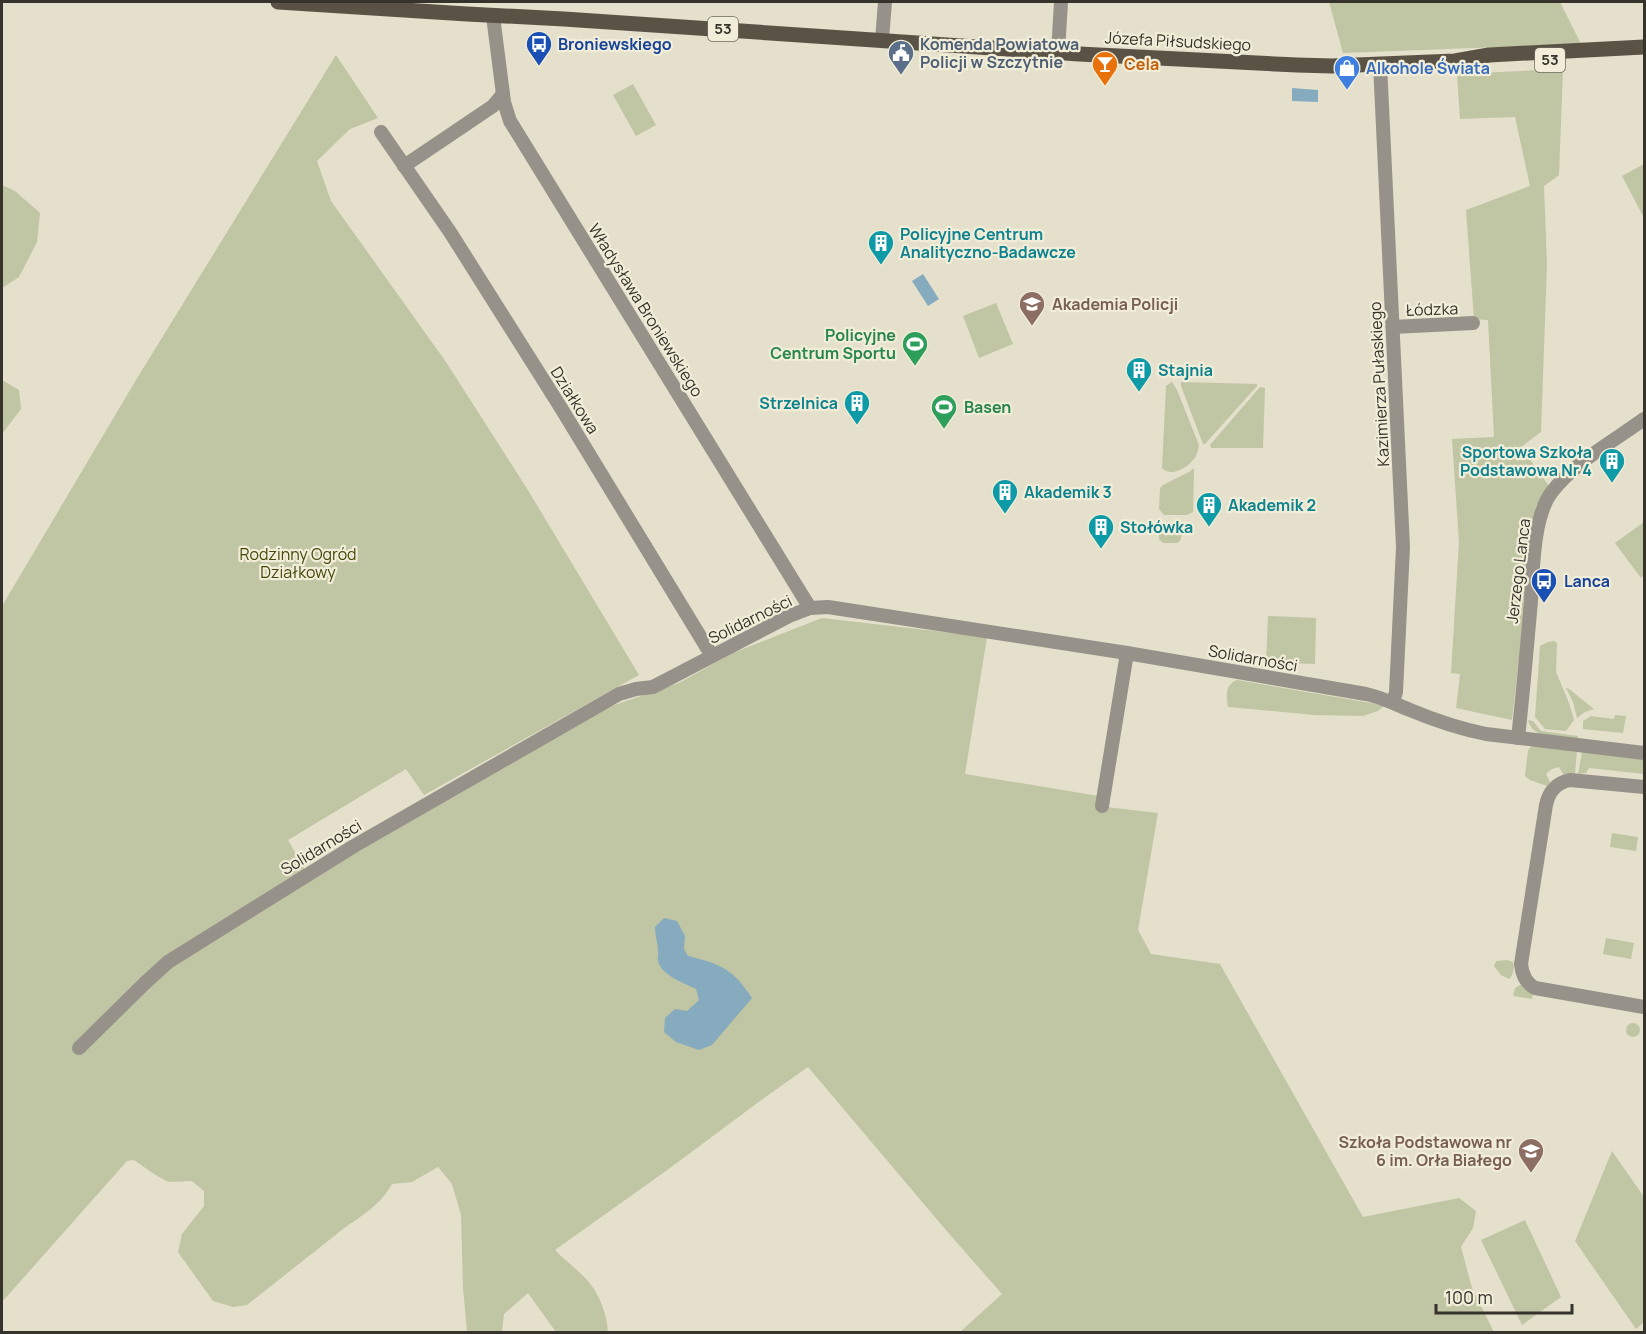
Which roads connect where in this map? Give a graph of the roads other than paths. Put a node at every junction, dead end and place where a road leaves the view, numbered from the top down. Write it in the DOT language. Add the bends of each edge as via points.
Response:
graph roads {
  1 [pos="278,2"];
  2 [pos="885,2"];
  3 [pos="1061,2"];
  4 [pos="316,3"];
  5 [pos="493,16"];
  6 [pos="882,39"];
  7 [pos="1644,46"];
  8 [pos="1058,52"];
  9 [pos="1644,55"];
  10 [pos="1455,61"];
  11 [pos="1380,64"];
  12 [pos="503,94"];
  13 [pos="381,132"];
  14 [pos="404,166"];
  15 [pos="1473,323"];
  16 [pos="1393,327"];
  17 [pos="1644,419"];
  18 [pos="810,608"];
  19 [pos="1127,653"];
  20 [pos="712,656"];
  21 [pos="1393,702"];
  22 [pos="1518,738"];
  23 [pos="1644,753"];
  24 [pos="1644,787"];
  25 [pos="1102,806"];
  26 [pos="1644,1007"];
  27 [pos="79,1048"];
  1 -- 4 [label="main road, 53"];
  2 -- 6 [label="street"];
  3 -- 8 [label="street"];
  4 -- 5 [label="main road, Józefa Piłsudskiego / 53"];
  5 -- 6 [label="main road, Józefa Piłsudskiego / 53"];
  5 -- 12 [label="street, Władysława Broniewskiego"];
  6 -- 8 [label="main road, Józefa Piłsudskiego / 53"];
  7 -- 10 [label="main road, Józefa Piłsudskiego / 53" via="1489,55"];
  8 -- 11 [label="main road, Józefa Piłsudskiego / 53" via="1286,65"];
  9 -- 10 [label="main road, Józefa Piłsudskiego / 53" via="1489,63"];
  10 -- 11 [label="main road, Józefa Piłsudskiego / 53"];
  11 -- 16 [label="street, Kazimierza Pułaskiego"];
  12 -- 14 [label="street" via="493,106"];
  12 -- 18 [label="street, Władysława Broniewskiego" via="510,121"];
  13 -- 14 [label="street, Działkowa"];
  14 -- 20 [label="street, Działkowa" via="561,408"];
  15 -- 16 [label="street, Łódzka"];
  16 -- 21 [label="street, Kazimierza Pułaskiego" via="1403,547"];
  17 -- 22 [label="street, Jerzego Lanca" via="1566,477 1543,508"];
  18 -- 19 [label="street, Solidarności" via="876,613"];
  18 -- 20 [label="street, Solidarności"];
  19 -- 21 [label="street, Solidarności"];
  19 -- 25 [label="street"];
  20 -- 27 [label="street, Solidarności" via="653,687 619,694 303,877 168,962"];
  21 -- 22 [label="street, Solidarności" via="1473,731"];
  22 -- 23 [label="street, Solidarności"];
  24 -- 26 [label="street" via="1570,780 1551,791 1521,964 1524,976 1535,988"];
}
